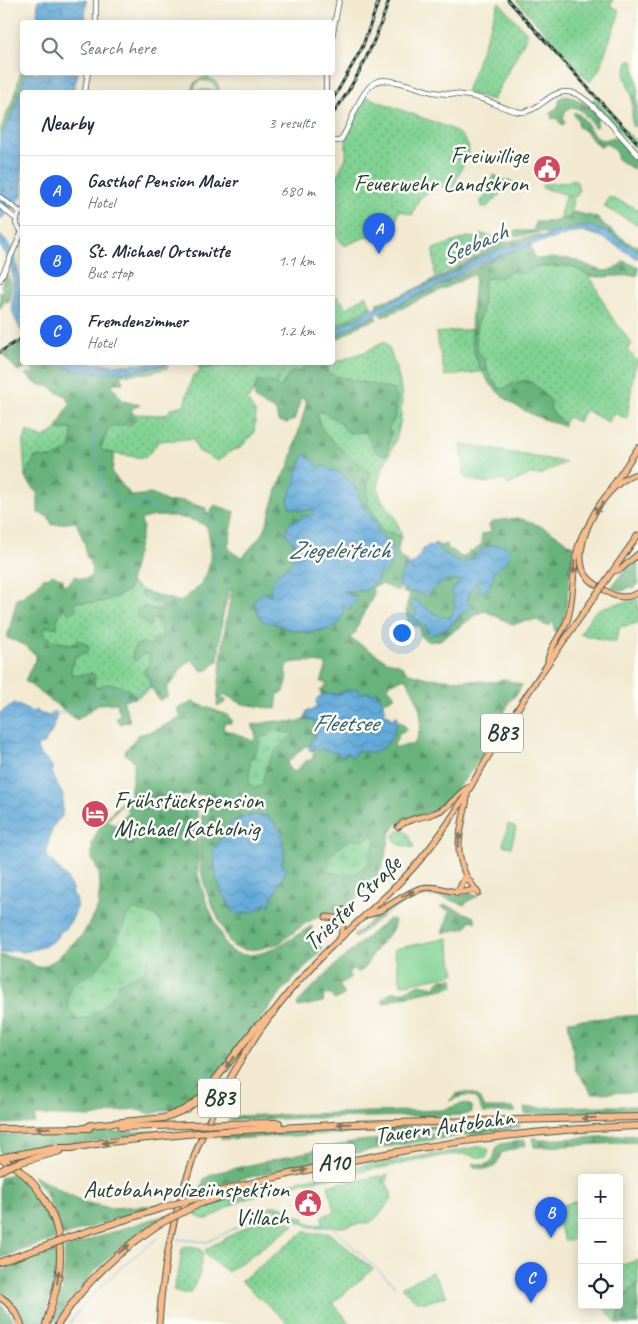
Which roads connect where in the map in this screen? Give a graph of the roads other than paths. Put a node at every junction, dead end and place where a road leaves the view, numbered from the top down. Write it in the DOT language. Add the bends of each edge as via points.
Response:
graph roads {
  1 [pos="96,0"];
  2 [pos="339,0"];
  3 [pos="96,20"];
  4 [pos="335,21"];
  5 [pos="88,75"];
  6 [pos="326,75"];
  7 [pos="85,90"];
  8 [pos="326,90"];
  9 [pos="335,141"];
  10 [pos="638,155"];
  11 [pos="0,197"];
  12 [pos="0,206"];
  13 [pos="20,211"];
  14 [pos="15,217"];
  15 [pos="20,230"];
  16 [pos="20,236"];
  17 [pos="0,280"];
  18 [pos="638,448"];
  19 [pos="638,474"];
  20 [pos="608,494"];
  21 [pos="590,522"];
  22 [pos="638,535"];
  23 [pos="638,554"];
  24 [pos="613,571"];
  25 [pos="638,592"];
  26 [pos="548,663"];
  27 [pos="472,786"];
  28 [pos="468,793"];
  29 [pos="398,827"];
  30 [pos="466,876"];
  31 [pos="457,893"];
  32 [pos="344,910"];
  33 [pos="365,916"];
  34 [pos="326,917"];
  35 [pos="342,923"];
  36 [pos="341,937"];
  37 [pos="273,1013"];
  38 [pos="638,1117"];
  39 [pos="638,1126"];
  40 [pos="86,1128"];
  41 [pos="226,1128"];
  42 [pos="0,1129"];
  43 [pos="71,1148"];
  44 [pos="0,1158"];
  45 [pos="0,1171"];
  46 [pos="199,1200"];
  47 [pos="0,1262"];
  48 [pos="0,1297"];
  49 [pos="21,1324"];
  50 [pos="46,1324"];
  51 [pos="58,1324"];
  52 [pos="160,1324"];
  1 -- 3 [label="street"];
  2 -- 4 [label="street"];
  5 -- 7 [label="street"];
  6 -- 8 [label="street"];
  9 -- 10 [label="street" via="340,141 345,135 352,115 370,87 381,80 433,92 469,95 519,112 529,111 557,94 578,94"];
  11 -- 13 [label="street"];
  12 -- 14 [label="street"];
  13 -- 14 [label="street"];
  14 -- 15 [label="street"];
  16 -- 17 [label="street"];
  18 -- 20 [label="main road"];
  19 -- 20 [label="main road" via="630,476"];
  20 -- 21 [label="main road, one-way"];
  21 -- 25 [label="main road" via="581,553 586,576 615,596"];
  21 -- 26 [label="main road, one-way" via="581,536 576,554 568,619"];
  22 -- 24 [label="main road, Triester Straße / B83"];
  23 -- 24 [label="main road" via="621,569"];
  24 -- 26 [label="main road, Triester Straße / B83, bridge"];
  26 -- 27 [label="main road, Triester Straße / B83"];
  27 -- 28 [label="main road, Triester Straße / B83"];
  27 -- 29 [label="main road" via="464,789 443,809"];
  30 -- 28 [label="main road, one-way" via="458,852"];
  28 -- 33 [label="main road, Triester Straße / B83" via="451,821 416,865"];
  30 -- 31 [label="main road"];
  30 -- 31 [label="main road" via="475,891"];
  33 -- 31 [label="main road, one-way" via="420,888"];
  32 -- 35 [label="main road"];
  33 -- 36 [label="main road, Triester Straße / B83"];
  34 -- 35 [label="main road" via="337,918"];
  35 -- 36 [label="main road"];
  36 -- 37 [label="main road, Triester Straße / B83" via="306,972"];
  37 -- 40 [label="highway, one-way" via="256,1027 202,1097 186,1109 164,1118"];
  37 -- 52 [label="main road, Triester Straße / B83" via="223,1091 191,1163 172,1229"];
  38 -- 41 [label="highway, Tauern Autobahn / A10, one-way" via="295,1126 285,1123"];
  46 -- 39 [label="highway, Tauern Autobahn / A10, one-way" via="241,1190 253,1182 416,1147 527,1133"];
  40 -- 41 [label="highway, bridge" via="190,1125"];
  40 -- 42 [label="highway, one-way"];
  41 -- 43 [label="highway, one-way, bridge"];
  43 -- 44 [label="highway" via="52,1148"];
  43 -- 45 [label="highway, bridge"];
  50 -- 44 [label="highway, one-way" via="59,1272 60,1252 55,1223 46,1202 31,1181"];
  46 -- 47 [label="highway, bridge" via="162,1208"];
  51 -- 46 [label="highway, one-way, bridge" via="86,1286 121,1251"];
  48 -- 49 [label="highway" via="14,1310"];
}
